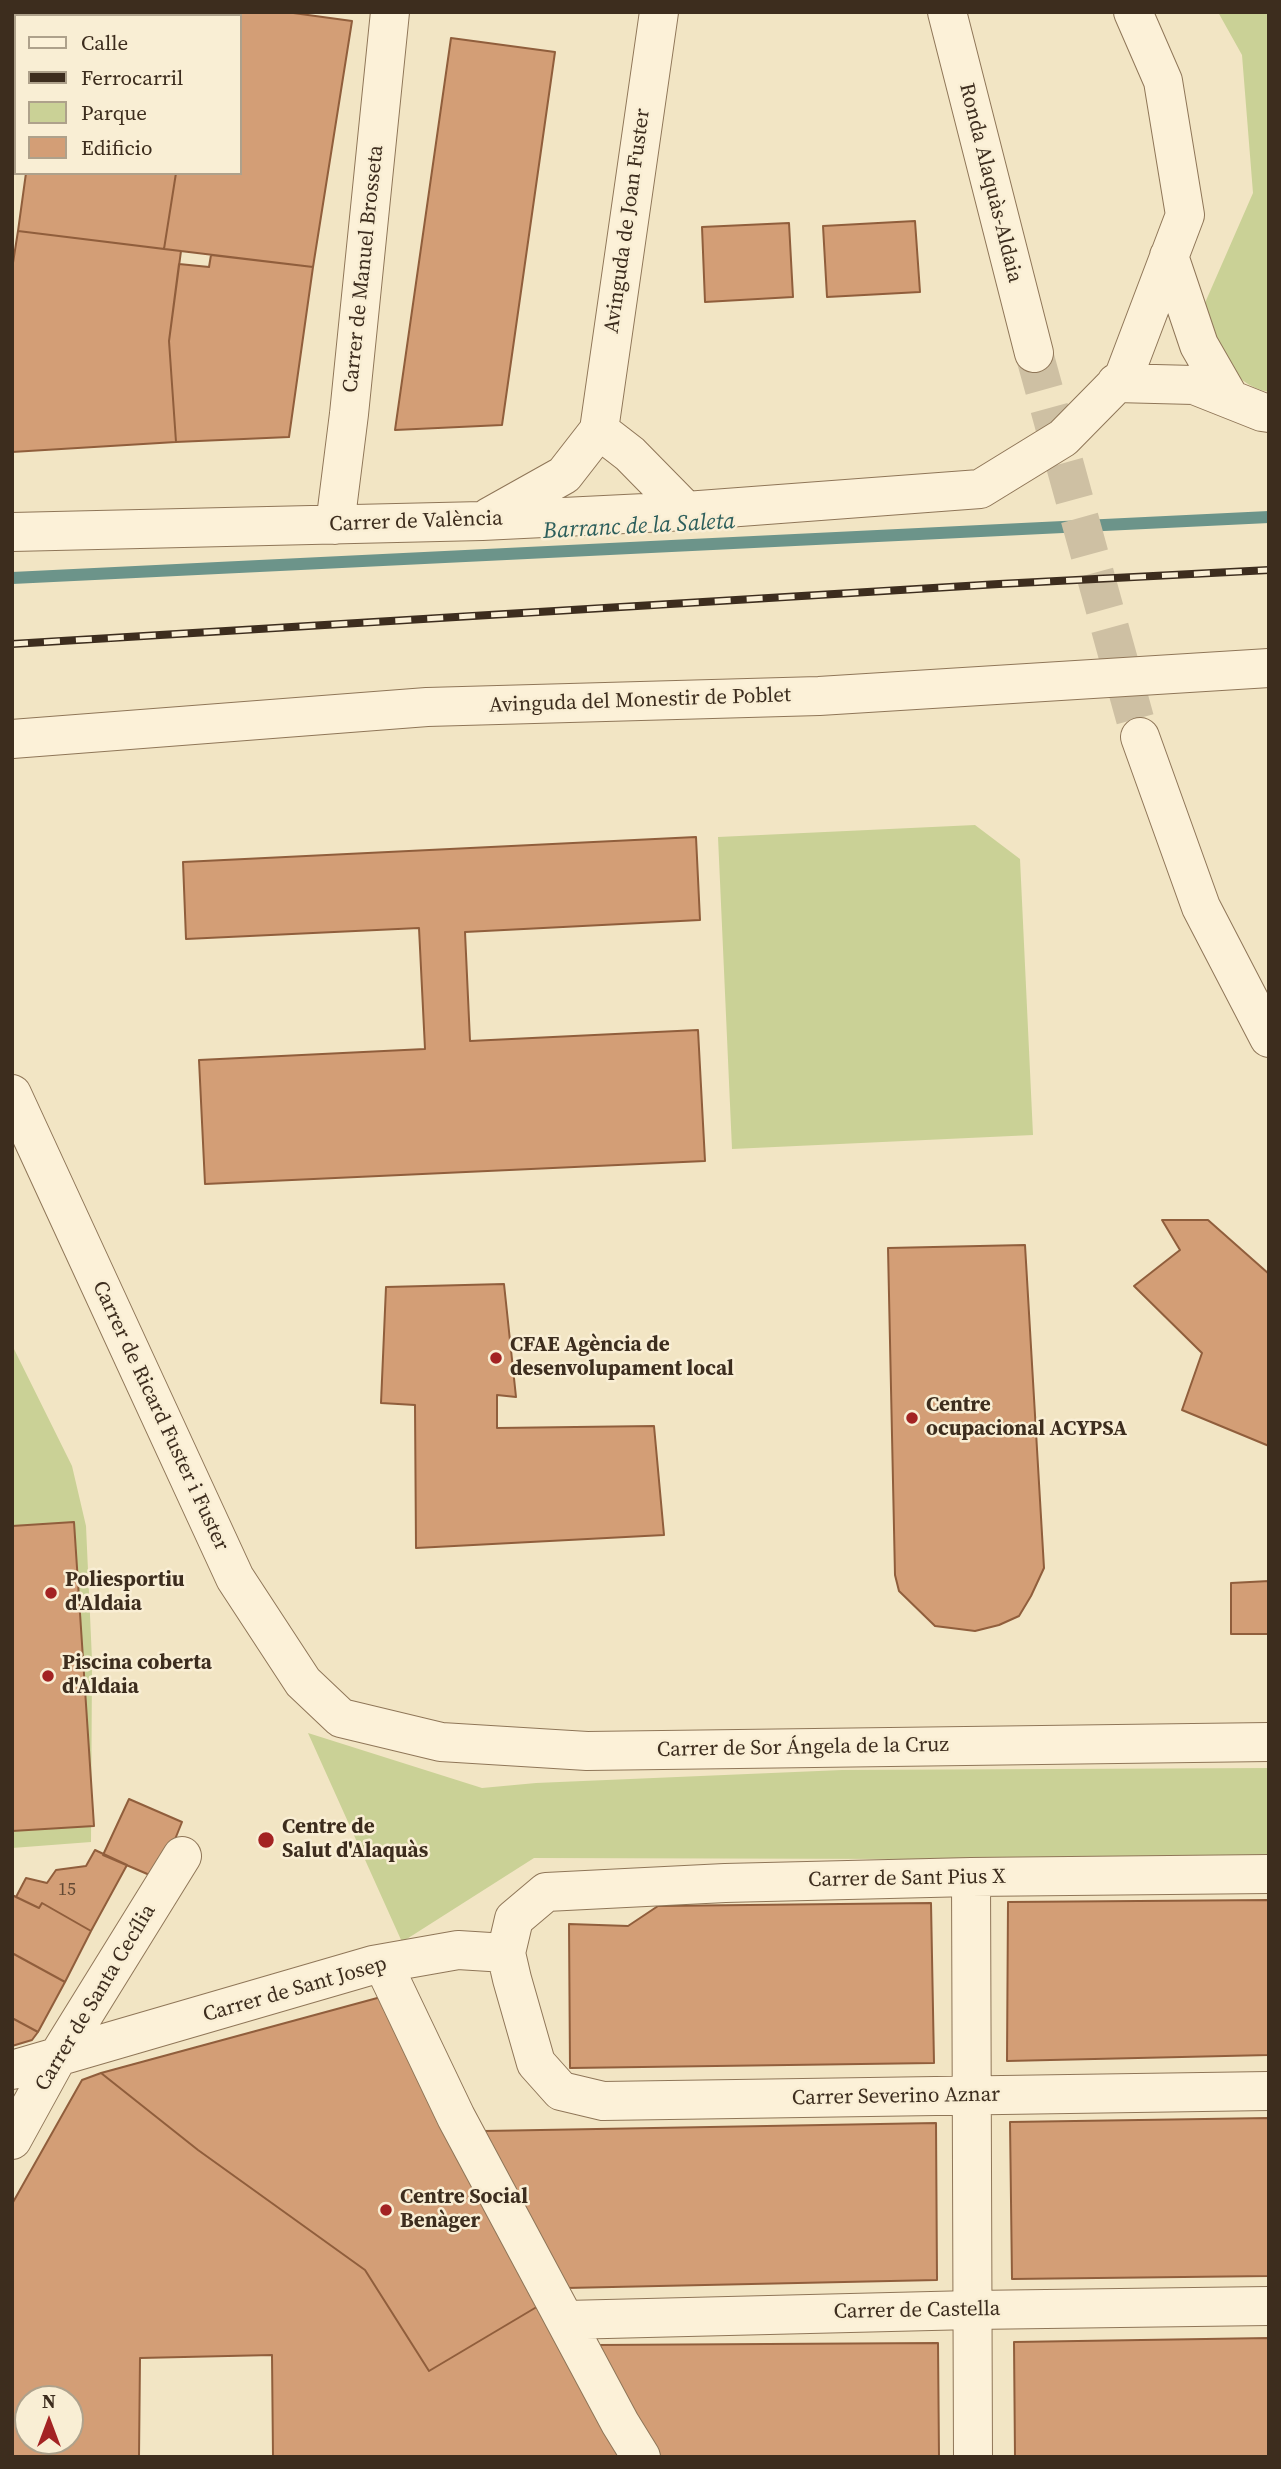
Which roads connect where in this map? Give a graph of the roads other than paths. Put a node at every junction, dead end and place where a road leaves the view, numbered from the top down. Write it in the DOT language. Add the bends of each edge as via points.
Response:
graph roads {
  1 [pos="390,12"];
  2 [pos="659,12"];
  3 [pos="947,12"];
  4 [pos="1133,12"];
  5 [pos="1169,256"];
  6 [pos="1034,354"];
  7 [pos="1116,383"];
  8 [pos="1230,399"];
  9 [pos="1269,413"];
  10 [pos="599,430"];
  11 [pos="686,511"];
  12 [pos="482,521"];
  13 [pos="335,525"];
  14 [pos="12,532"];
  15 [pos="1269,668"];
  16 [pos="1140,737"];
  17 [pos="12,739"];
  18 [pos="1269,1038"];
  19 [pos="12,1094"];
  20 [pos="341,1718"];
  21 [pos="1269,1742"];
  22 [pos="182,1856"];
  23 [pos="1269,1874"];
  24 [pos="971,1877"];
  25 [pos="506,1953"];
  26 [pos="383,1964"];
  27 [pos="57,2058"];
  28 [pos="12,2070"];
  29 [pos="1269,2091"];
  30 [pos="971,2096"];
  31 [pos="12,2140"];
  32 [pos="1269,2306"];
  33 [pos="972,2310"];
  34 [pos="566,2320"];
  35 [pos="641,2457"];
  36 [pos="973,2457"];
  1 -- 13 [label="street, Carrer de Manuel Brosseta"];
  2 -- 10 [label="street, Avinguda de Joan Fuster"];
  3 -- 6 [label="street, Ronda Alaquàs-Aldaia"];
  4 -- 5 [label="street" via="1163,81 1185,215"];
  5 -- 7 [label="street" via="1124,376"];
  5 -- 8 [label="street" via="1199,345"];
  7 -- 8 [label="street" via="1194,385"];
  7 -- 11 [label="street, Carrer de València" via="1063,438 980,489"];
  8 -- 9 [label="street"];
  10 -- 11 [label="street" via="630,454"];
  10 -- 12 [label="street, Avinguda de Joan Fuster" via="564,475"];
  11 -- 12 [label="street, Carrer de València"];
  12 -- 13 [label="street, Carrer de València"];
  13 -- 14 [label="street, Carrer de València"];
  15 -- 17 [label="street, Avinguda del Monestir de Poblet" via="819,696 427,707"];
  16 -- 18 [label="street" via="1200,907"];
  19 -- 20 [label="street, Carrer de Ricard Fuster i Fuster" via="235,1578 303,1682"];
  20 -- 21 [label="street, Carrer de Sor Ángela de la Cruz" via="441,1742 587,1751"];
  22 -- 27 [label="street, Carrer de Santa Cecília"];
  23 -- 24 [label="street, Carrer de Sant Pius X"];
  24 -- 25 [label="street, Carrer de Sant Pius X" via="546,1892 514,1919"];
  24 -- 30 [label="street"];
  25 -- 26 [label="street, Carrer de Sant Josep" via="458,1950"];
  25 -- 30 [label="street, Carrer Severino Aznar" via="536,2063 561,2091 603,2101"];
  26 -- 27 [label="street, Carrer de Sant Josep"];
  26 -- 34 [label="street" via="456,2117"];
  27 -- 28 [label="street, Carrer de Sant Josep"];
  27 -- 31 [label="street, Carrer de Santa Cecília"];
  29 -- 30 [label="street, Carrer Severino Aznar"];
  30 -- 33 [label="street"];
  32 -- 33 [label="street, Carrer de Castella"];
  33 -- 34 [label="street, Carrer de Castella"];
  33 -- 36 [label="street"];
  34 -- 35 [label="street"];
}
